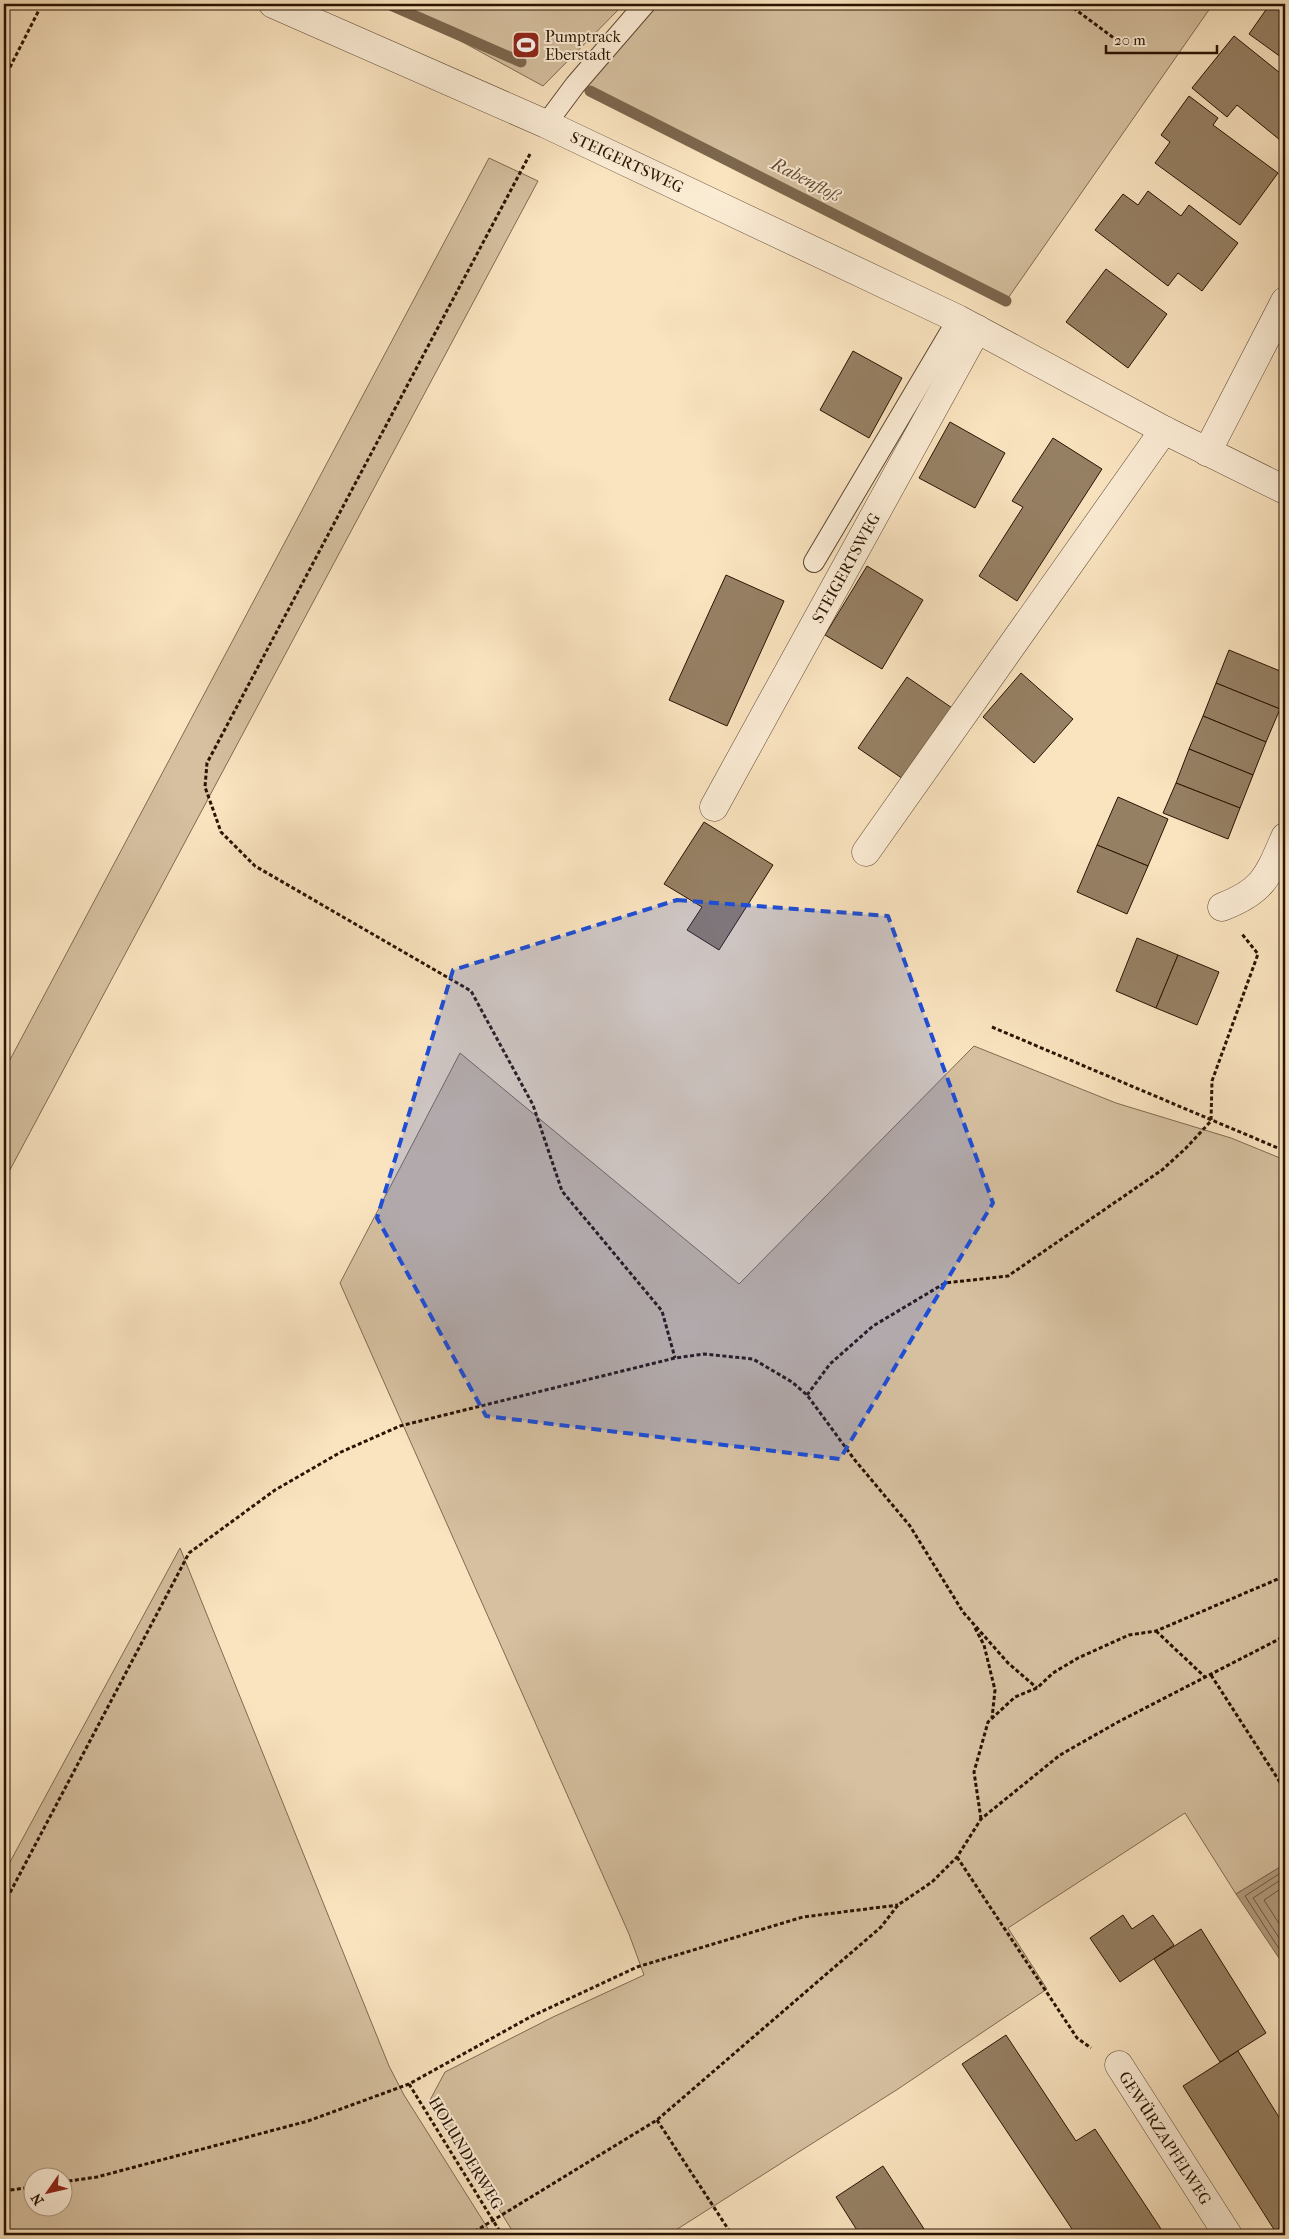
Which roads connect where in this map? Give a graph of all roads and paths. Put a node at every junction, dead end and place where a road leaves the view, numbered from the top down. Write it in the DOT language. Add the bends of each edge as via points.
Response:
graph roads {
  1 [pos="42,4"];
  2 [pos="273,4"];
  3 [pos="645,4"];
  4 [pos="1068,4"];
  5 [pos="1122,44"];
  6 [pos="4,79"];
  7 [pos="546,124"];
  8 [pos="1285,301"];
  9 [pos="968,324"];
  10 [pos="1164,430"];
  11 [pos="1207,452"];
  12 [pos="1285,490"];
  13 [pos="814,562"];
  14 [pos="714,807"];
  15 [pos="1285,837"];
  16 [pos="866,852"];
  17 [pos="1222,908"];
  18 [pos="992,1027"];
  19 [pos="1211,1121"];
  20 [pos="1285,1152"];
  21 [pos="675,1358"];
  22 [pos="807,1395"];
  23 [pos="1285,1576"];
  24 [pos="973,1624"];
  25 [pos="1156,1631"];
  26 [pos="1285,1636"];
  27 [pos="1211,1675"];
  28 [pos="1205,1677"];
  29 [pos="1037,1688"];
  30 [pos="992,1719"];
  31 [pos="1285,1790"];
  32 [pos="981,1819"];
  33 [pos="957,1858"];
  34 [pos="4,1904"];
  35 [pos="898,1905"];
  36 [pos="1118,2065"];
  37 [pos="409,2084"];
  38 [pos="657,2120"];
  39 [pos="72,2181"];
  40 [pos="22,2189"];
  41 [pos="4,2191"];
  42 [pos="9,2191"];
  43 [pos="4,2201"];
  44 [pos="493,2221"];
  45 [pos="469,2235"];
  46 [pos="502,2235"];
  47 [pos="732,2235"];
  48 [pos="1228,2235"];
  1 -- 6 [label="path"];
  2 -- 7 [label="street, STEIGERTSWEG"];
  3 -- 7 [label="lane"];
  4 -- 5 [label="path"];
  7 -- 9 [label="street, STEIGERTSWEG"];
  7 -- 21 [label="path" via="207,763 205,787 221,832 255,866 471,991 534,1105 562,1191 662,1311"];
  8 -- 11 [label="street"];
  9 -- 10 [label="street, STEIGERTSWEG"];
  9 -- 13 [label="lane"];
  9 -- 14 [label="street, STEIGERTSWEG"];
  10 -- 11 [label="street, STEIGERTSWEG"];
  10 -- 16 [label="street"];
  11 -- 12 [label="street, STEIGERTSWEG"];
  15 -- 17 [label="street" via="1269,873 1257,889"];
  17 -- 19 [label="path" via="1258,954 1212,1081"];
  18 -- 19 [label="path"];
  19 -- 20 [label="path"];
  19 -- 22 [label="path" via="1162,1170 1008,1276 945,1283 873,1326 830,1364"];
  21 -- 22 [label="path" via="704,1354 753,1359"];
  21 -- 34 [label="path" via="400,1426 341,1452 275,1490 189,1553"];
  22 -- 24 [label="path" via="854,1459 910,1526"];
  23 -- 25 [label="path"];
  24 -- 29 [label="path" via="1008,1663"];
  24 -- 30 [label="path" via="984,1645 995,1690"];
  25 -- 28 [label="path"];
  25 -- 29 [label="path" via="1129,1635 1078,1658 1053,1673"];
  26 -- 27 [label="path"];
  27 -- 28 [label="path"];
  27 -- 31 [label="path"];
  28 -- 32 [label="path" via="1060,1755"];
  29 -- 30 [label="path" via="1015,1697"];
  30 -- 32 [label="path" via="988,1722 974,1772"];
  32 -- 33 [label="path"];
  33 -- 35 [label="path" via="932,1882"];
  33 -- 36 [label="path" via="1077,2038"];
  35 -- 37 [label="path" via="803,1917 637,1967 532,2016"];
  35 -- 38 [label="path" via="882,1927"];
  36 -- 48 [label="street, GEWÜRZAPFELWEG"];
  37 -- 39 [label="path" via="308,2121 97,2177"];
  37 -- 44 [label="path, HOLUNDERWEG"];
  38 -- 44 [label="path"];
  38 -- 47 [label="path"];
  40 -- 42 [label="path"];
  41 -- 42 [label="path"];
  42 -- 43 [label="path"];
  44 -- 45 [label="path"];
  44 -- 46 [label="path, HOLUNDERWEG"];
}
